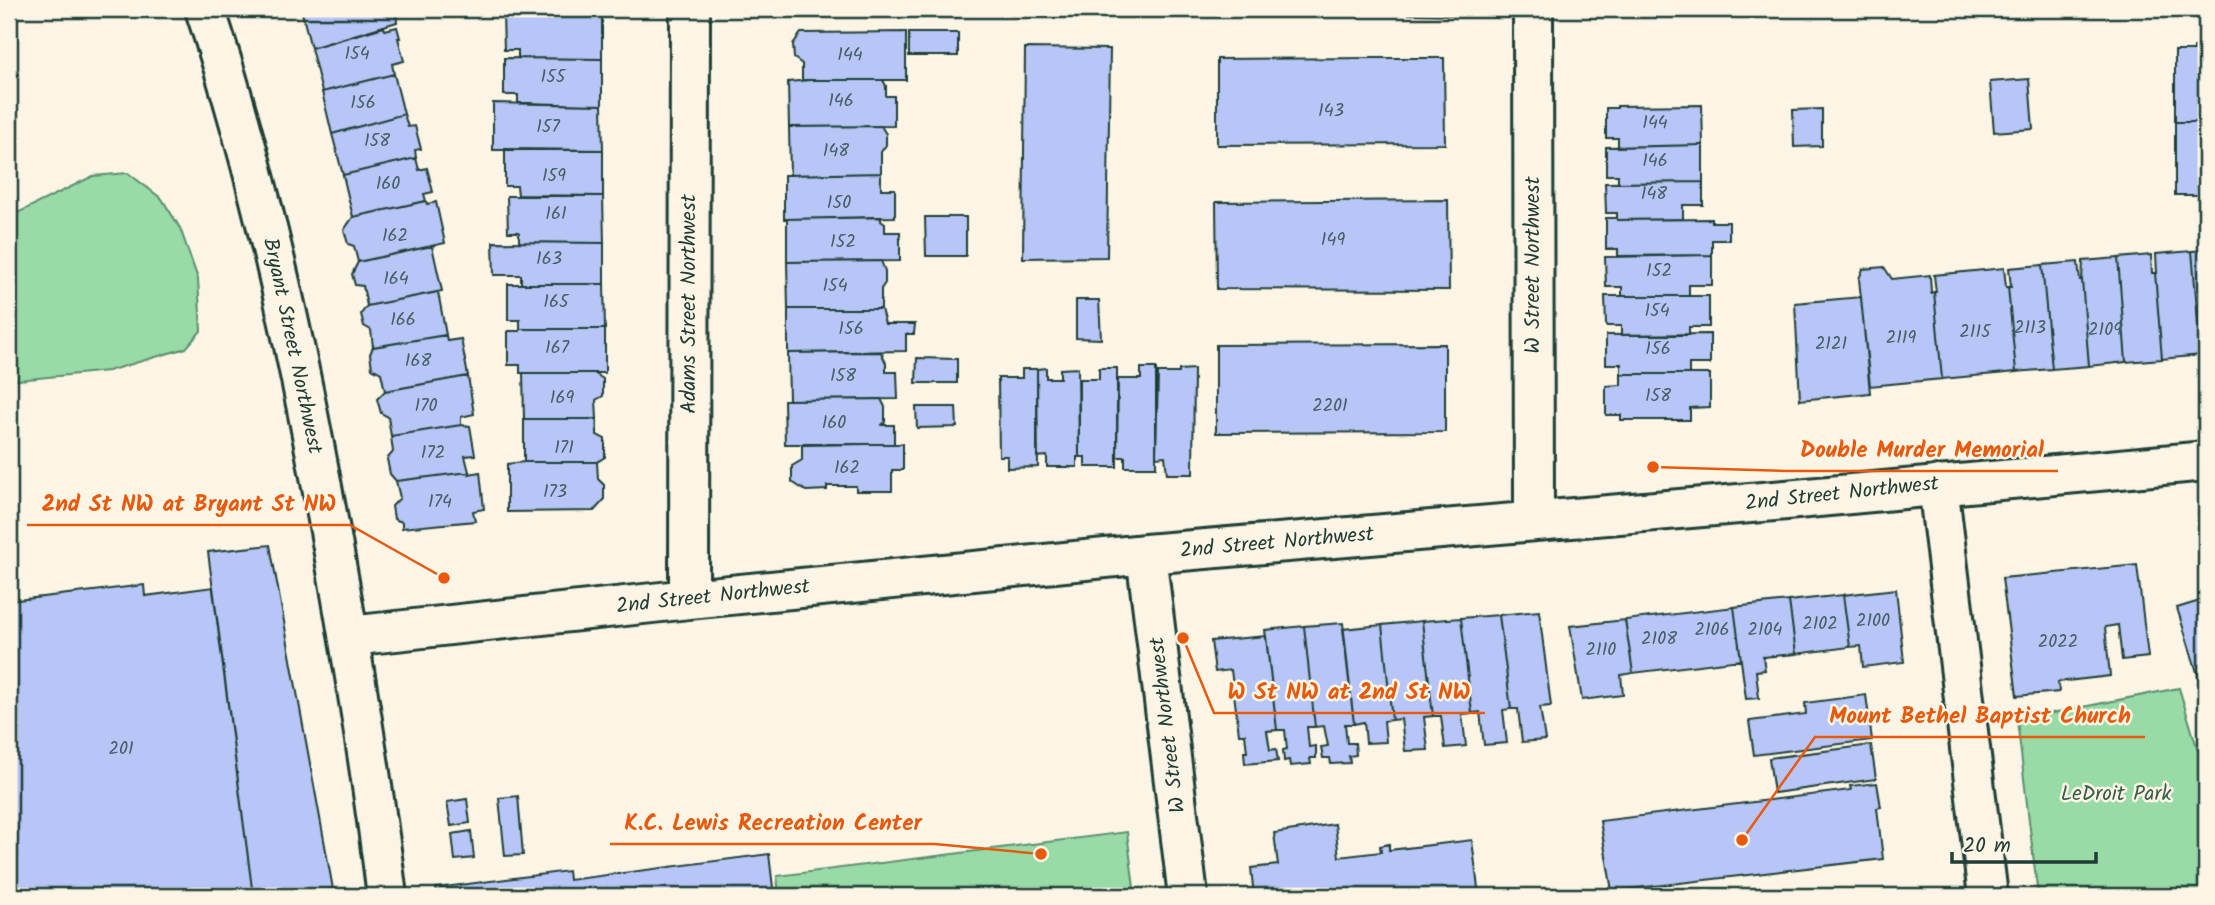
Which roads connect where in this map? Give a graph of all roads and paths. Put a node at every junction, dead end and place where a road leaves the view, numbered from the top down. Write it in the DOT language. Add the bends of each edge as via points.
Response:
graph roads {
  1 [pos="205,9"];
  2 [pos="690,9"];
  3 [pos="1533,9"];
  4 [pos="2206,461"];
  5 [pos="1938,485"];
  6 [pos="1534,521"];
  7 [pos="1146,554"];
  8 [pos="689,598"];
  9 [pos="350,636"];
  10 [pos="387,896"];
  11 [pos="1188,896"];
  12 [pos="1988,896"];
  1 -- 9 [label="street, Bryant Street Northwest" via="287,316"];
  2 -- 8 [label="street, Adams Street Northwest"];
  3 -- 6 [label="street, W Street Northwest"];
  4 -- 5 [label="street, 2nd Street Northwest"];
  5 -- 6 [label="street, 2nd Street Northwest"];
  5 -- 12 [label="street"];
  6 -- 7 [label="street, 2nd Street Northwest"];
  7 -- 8 [label="street, 2nd Street Northwest"];
  7 -- 11 [label="street, W Street Northwest"];
  8 -- 9 [label="street, 2nd Street Northwest"];
  9 -- 10 [label="street, Bryant Street Northwest"];
}
